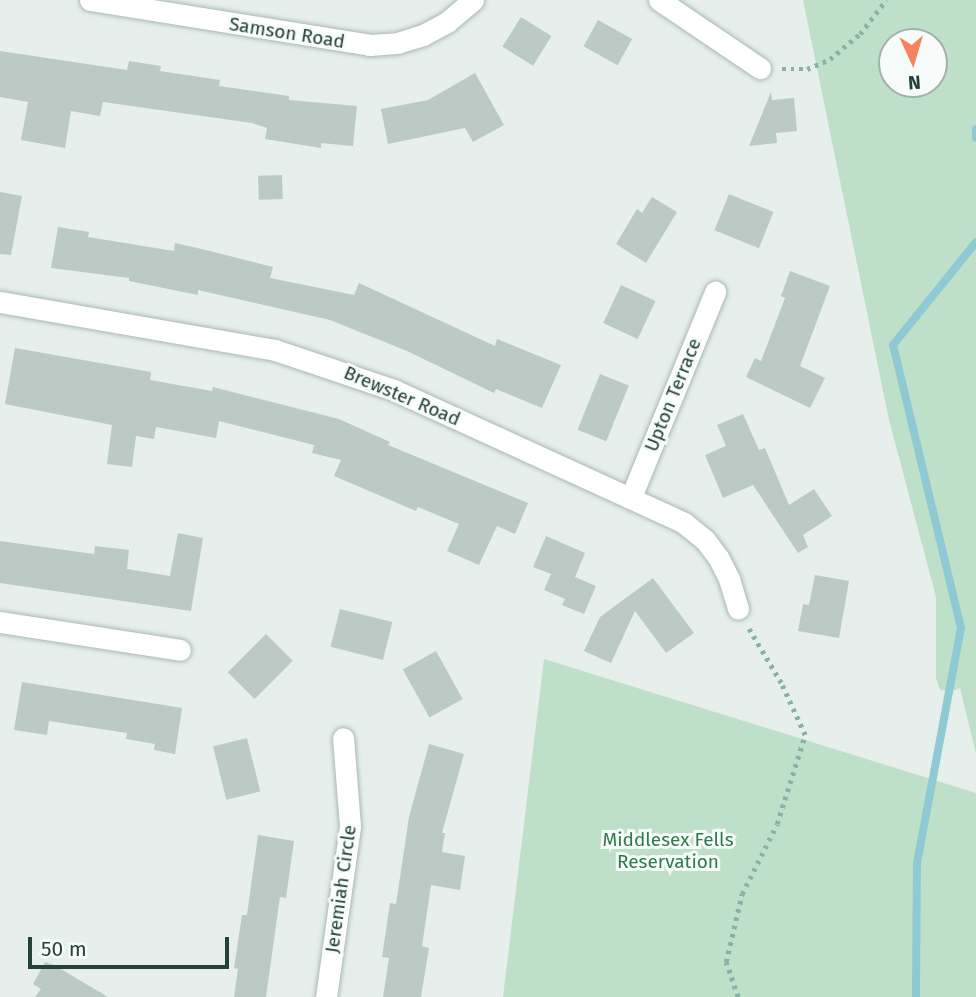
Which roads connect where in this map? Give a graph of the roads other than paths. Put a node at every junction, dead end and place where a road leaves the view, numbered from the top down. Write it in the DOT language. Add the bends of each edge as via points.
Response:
graph roads {
  1 [pos="90,0"];
  2 [pos="473,0"];
  3 [pos="659,0"];
  4 [pos="760,68"];
  5 [pos="715,292"];
  6 [pos="0,302"];
  7 [pos="631,497"];
  8 [pos="738,609"];
  9 [pos="0,622"];
  10 [pos="180,650"];
  11 [pos="343,738"];
  12 [pos="326,997"];
  1 -- 2 [label="street, Samson Road" via="370,45 423,35"];
  3 -- 4 [label="street"];
  5 -- 7 [label="street, Upton Terrace"];
  6 -- 7 [label="street, Brewster Road" via="172,330 314,361 394,390"];
  7 -- 8 [label="street, Brewster Road" via="684,523 705,540 729,579"];
  9 -- 10 [label="street"];
  11 -- 12 [label="street, Jeremiah Circle" via="351,826"];
}
